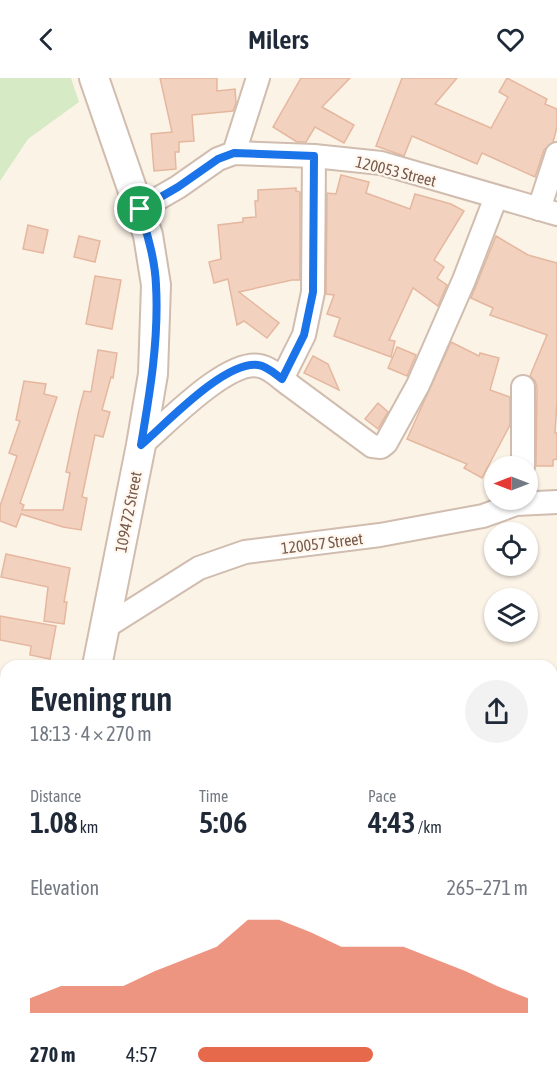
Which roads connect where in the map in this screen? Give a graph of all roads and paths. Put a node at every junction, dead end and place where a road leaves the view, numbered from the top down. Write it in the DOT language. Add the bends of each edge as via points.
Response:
graph roads {
  1 [pos="94,78"];
  2 [pos="258,78"];
  3 [pos="234,153"];
  4 [pos="557,154"];
  5 [pos="314,156"];
  6 [pos="496,197"];
  7 [pos="140,209"];
  8 [pos="548,212"];
  9 [pos="282,379"];
  10 [pos="523,387"];
  11 [pos="141,445"];
  12 [pos="524,456"];
  13 [pos="538,501"];
  14 [pos="557,502"];
  15 [pos="499,510"];
  16 [pos="104,628"];
  17 [pos="98,660"];
  1 -- 7 [label="street, 109472 Street"];
  2 -- 3 [label="street"];
  3 -- 5 [label="street, 120053 Street"];
  3 -- 7 [label="street, 120053 Street" via="218,159"];
  4 -- 8 [label="street"];
  5 -- 6 [label="street, 120053 Street" via="381,164"];
  5 -- 9 [label="street" via="313,292 304,335"];
  6 -- 8 [label="street, 120053 Street"];
  6 -- 9 [label="street" via="418,385 386,443 372,446"];
  7 -- 11 [label="street, 109472 Street" via="156,285 153,374"];
  9 -- 11 [label="street" via="260,365 245,367 204,389"];
  10 -- 12 [label="street"];
  11 -- 16 [label="street, 109472 Street"];
  13 -- 14 [label="street, 120057 Street"];
  15 -- 16 [label="street, 120057 Street" via="430,527 245,552 199,568"];
  16 -- 17 [label="street, 109472 Street"];
}
